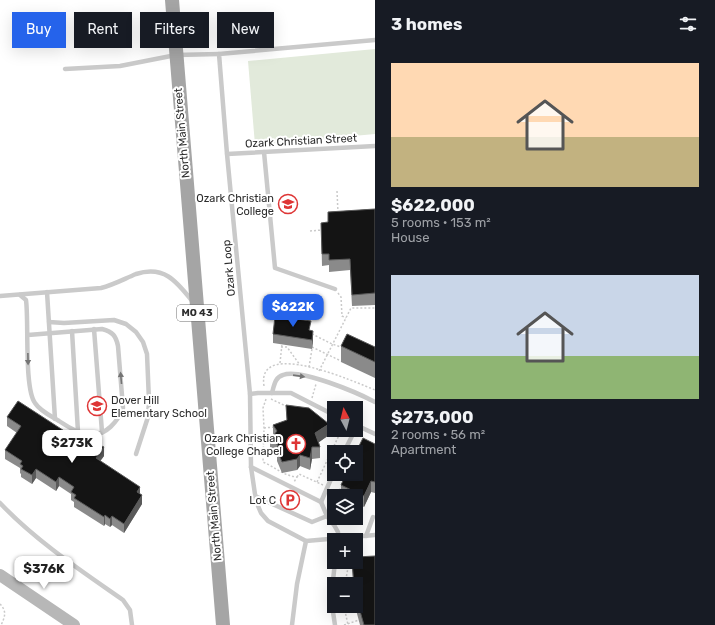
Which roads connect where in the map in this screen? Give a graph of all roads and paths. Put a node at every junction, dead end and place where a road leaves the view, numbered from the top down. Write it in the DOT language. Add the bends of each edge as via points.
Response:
graph roads {
  1 [pos="172,0"];
  2 [pos="375,40"];
  3 [pos="219,54"];
  4 [pos="176,55"];
  5 [pos="65,69"];
  6 [pos="375,146"];
  7 [pos="264,152"];
  8 [pos="227,154"];
  9 [pos="337,191"];
  10 [pos="338,215"];
  11 [pos="328,230"];
  12 [pos="310,231"];
  13 [pos="335,289"];
  14 [pos="47,292"];
  15 [pos="20,295"];
  16 [pos="0,296"];
  17 [pos="197,307"];
  18 [pos="375,308"];
  19 [pos="346,318"];
  20 [pos="49,322"];
  21 [pos="94,329"];
  22 [pos="72,331"];
  23 [pos="50,333"];
  24 [pos="310,333"];
  25 [pos="28,335"];
  26 [pos="282,344"];
  27 [pos="332,344"];
  28 [pos="281,347"];
  29 [pos="345,347"];
  30 [pos="327,354"];
  31 [pos="342,361"];
  32 [pos="280,363"];
  33 [pos="300,365"];
  34 [pos="309,367"];
  35 [pos="317,378"];
  36 [pos="272,393"];
  37 [pos="250,394"];
  38 [pos="267,399"];
  39 [pos="375,402"];
  40 [pos="310,403"];
  41 [pos="291,408"];
  42 [pos="327,412"];
  43 [pos="55,419"];
  44 [pos="322,423"];
  45 [pos="327,425"];
  46 [pos="276,426"];
  47 [pos="264,428"];
  48 [pos="363,430"];
  49 [pos="78,432"];
  50 [pos="102,432"];
  51 [pos="375,434"];
  52 [pos="338,437"];
  53 [pos="136,454"];
  54 [pos="263,462"];
  55 [pos="251,467"];
  56 [pos="330,481"];
  57 [pos="317,482"];
  58 [pos="292,488"];
  59 [pos="255,496"];
  60 [pos="320,502"];
  61 [pos="0,503"];
  62 [pos="327,516"];
  63 [pos="373,518"];
  64 [pos="375,535"];
  65 [pos="363,536"];
  66 [pos="366,536"];
  67 [pos="327,540"];
  68 [pos="306,541"];
  69 [pos="334,569"];
  70 [pos="0,575"];
  71 [pos="0,604"];
  72 [pos="346,613"];
  73 [pos="359,620"];
  74 [pos="348,624"];
  75 [pos="1,625"];
  76 [pos="74,625"];
  77 [pos="132,625"];
  78 [pos="223,625"];
  79 [pos="292,625"];
  80 [pos="335,625"];
  81 [pos="344,625"];
  1 -- 4 [label="main road, North Main Street / MO 43"];
  2 -- 3 [label="lane"];
  3 -- 4 [label="lane"];
  3 -- 8 [label="lane, Ozark Loop"];
  4 -- 5 [label="lane" via="120,66"];
  4 -- 17 [label="main road, North Main Street / MO 43"];
  6 -- 7 [label="lane, Ozark Christian Street"];
  7 -- 8 [label="lane, Ozark Christian Street"];
  7 -- 13 [label="lane" via="275,268"];
  8 -- 37 [label="lane, Ozark Loop"];
  9 -- 10 [label="path"];
  11 -- 12 [label="path"];
  13 -- 19 [label="path" via="341,297 342,316"];
  14 -- 15 [label="lane"];
  14 -- 17 [label="lane" via="101,288 137,274 155,272 175,280"];
  14 -- 20 [label="lane"];
  15 -- 16 [label="lane"];
  15 -- 25 [label="lane" via="26,300"];
  17 -- 78 [label="main road, North Main Street / MO 43"];
  18 -- 19 [label="path" via="351,308"];
  19 -- 27 [label="path"];
  20 -- 23 [label="lane"];
  20 -- 53 [label="lane" via="114,320 126,324 143,342 149,401 148,417"];
  21 -- 22 [label="lane"];
  21 -- 50 [label="lane"];
  50 -- 21 [label="lane, one-way" via="113,425 119,417 123,408 123,398 116,337 102,328"];
  22 -- 23 [label="lane"];
  22 -- 49 [label="lane"];
  23 -- 25 [label="lane"];
  23 -- 43 [label="lane"];
  24 -- 27 [label="path"];
  25 -- 43 [label="lane, one-way" via="31,396 35,404"];
  26 -- 28 [label="path"];
  27 -- 29 [label="path"];
  27 -- 30 [label="path"];
  28 -- 32 [label="path"];
  28 -- 33 [label="path" via="287,347"];
  30 -- 31 [label="path"];
  30 -- 34 [label="path" via="312,348"];
  30 -- 35 [label="path"];
  36 -- 35 [label="lane, one-way" via="275,383 283,374"];
  35 -- 39 [label="lane"];
  35 -- 40 [label="path"];
  36 -- 37 [label="lane"];
  36 -- 40 [label="lane" via="292,394"];
  37 -- 55 [label="lane, Ozark Loop"];
  38 -- 41 [label="path"];
  40 -- 42 [label="lane"];
  43 -- 49 [label="lane"];
  44 -- 45 [label="path"];
  46 -- 47 [label="path"];
  48 -- 51 [label="lane"];
  49 -- 50 [label="lane" via="93,435"];
  52 -- 57 [label="path"];
  54 -- 58 [label="path" via="297,477"];
  55 -- 58 [label="lane"];
  55 -- 59 [label="lane, Ozark Loop"];
  56 -- 60 [label="lane"];
  58 -- 60 [label="lane"];
  59 -- 62 [label="lane" via="312,522"];
  59 -- 68 [label="lane, Ozark Loop" via="261,513 268,521"];
  60 -- 62 [label="lane"];
  61 -- 77 [label="lane" via="51,549 123,600 130,610"];
  63 -- 66 [label="lane"];
  64 -- 66 [label="lane"];
  65 -- 66 [label="lane"];
  67 -- 68 [label="lane"];
  68 -- 79 [label="lane"];
  69 -- 80 [label="lane" via="332,599"];
  70 -- 76 [label="street"];
  71 -- 75 [label="path" via="5,613"];
  72 -- 74 [label="path"];
  73 -- 74 [label="path"];
  74 -- 81 [label="path"];
}
